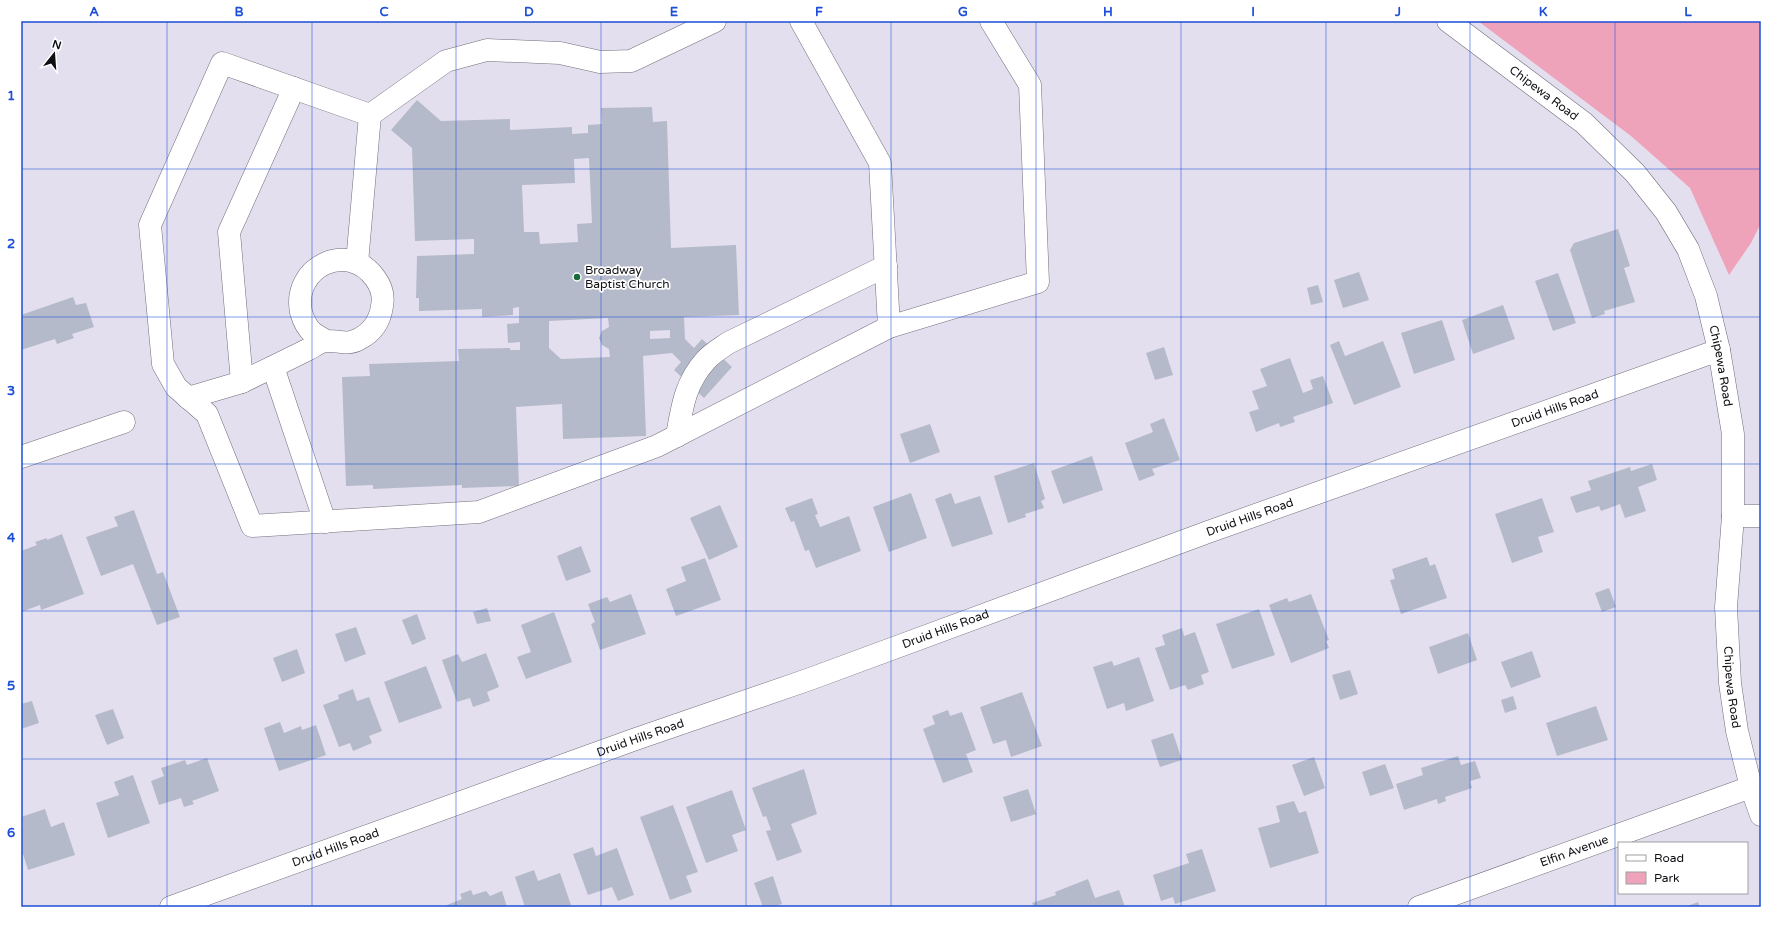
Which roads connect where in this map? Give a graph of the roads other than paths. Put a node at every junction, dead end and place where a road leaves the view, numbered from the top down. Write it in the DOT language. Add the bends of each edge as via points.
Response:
graph roads {
  1 [pos="715,21"];
  2 [pos="801,21"];
  3 [pos="991,21"];
  4 [pos="1448,21"];
  5 [pos="294,88"];
  6 [pos="370,115"];
  7 [pos="357,263"];
  8 [pos="886,266"];
  9 [pos="890,327"];
  10 [pos="326,341"];
  11 [pos="1719,350"];
  12 [pos="273,367"];
  13 [pos="242,382"];
  14 [pos="188,398"];
  15 [pos="124,422"];
  16 [pos="677,436"];
  17 [pos="21,457"];
  18 [pos="1733,516"];
  19 [pos="1761,516"];
  20 [pos="325,522"];
  21 [pos="1751,786"];
  22 [pos="1761,816"];
  23 [pos="171,907"];
  24 [pos="1419,907"];
  1 -- 6 [label="street" via="630,61 600,62 560,53 487,50 446,61"];
  2 -- 8 [label="street" via="880,163"];
  3 -- 9 [label="street" via="1030,85 1038,282"];
  4 -- 11 [label="street, Chipewa Road" via="1584,123 1635,173 1666,212 1688,249 1706,296"];
  5 -- 6 [label="street"];
  5 -- 13 [label="street" via="229,232"];
  5 -- 14 [label="street" via="222,63 150,225 163,364 176,387"];
  6 -- 7 [label="street"];
  7 -- 10 [label="street" via="371,272 380,285 383,301 380,317 372,331 358,340 342,344"];
  7 -- 10 [label="street" via="340,260 324,263 311,272 302,286 299,302 303,318 312,332"];
  8 -- 9 [label="street"];
  8 -- 16 [label="street" via="728,343 706,359 685,393"];
  9 -- 16 [label="street"];
  10 -- 12 [label="street"];
  11 -- 18 [label="street, Chipewa Road" via="1733,434"];
  11 -- 23 [label="street, Druid Hills Road"];
  12 -- 13 [label="street"];
  12 -- 20 [label="street"];
  13 -- 14 [label="street"];
  14 -- 20 [label="street" via="207,414 252,526"];
  15 -- 17 [label="street"];
  16 -- 20 [label="street" via="657,446 479,512"];
  18 -- 19 [label="street"];
  18 -- 21 [label="street, Chipewa Road" via="1726,607 1730,683 1737,731"];
  21 -- 22 [label="street, Chipewa Road"];
  21 -- 24 [label="street, Elfin Avenue"];
}
